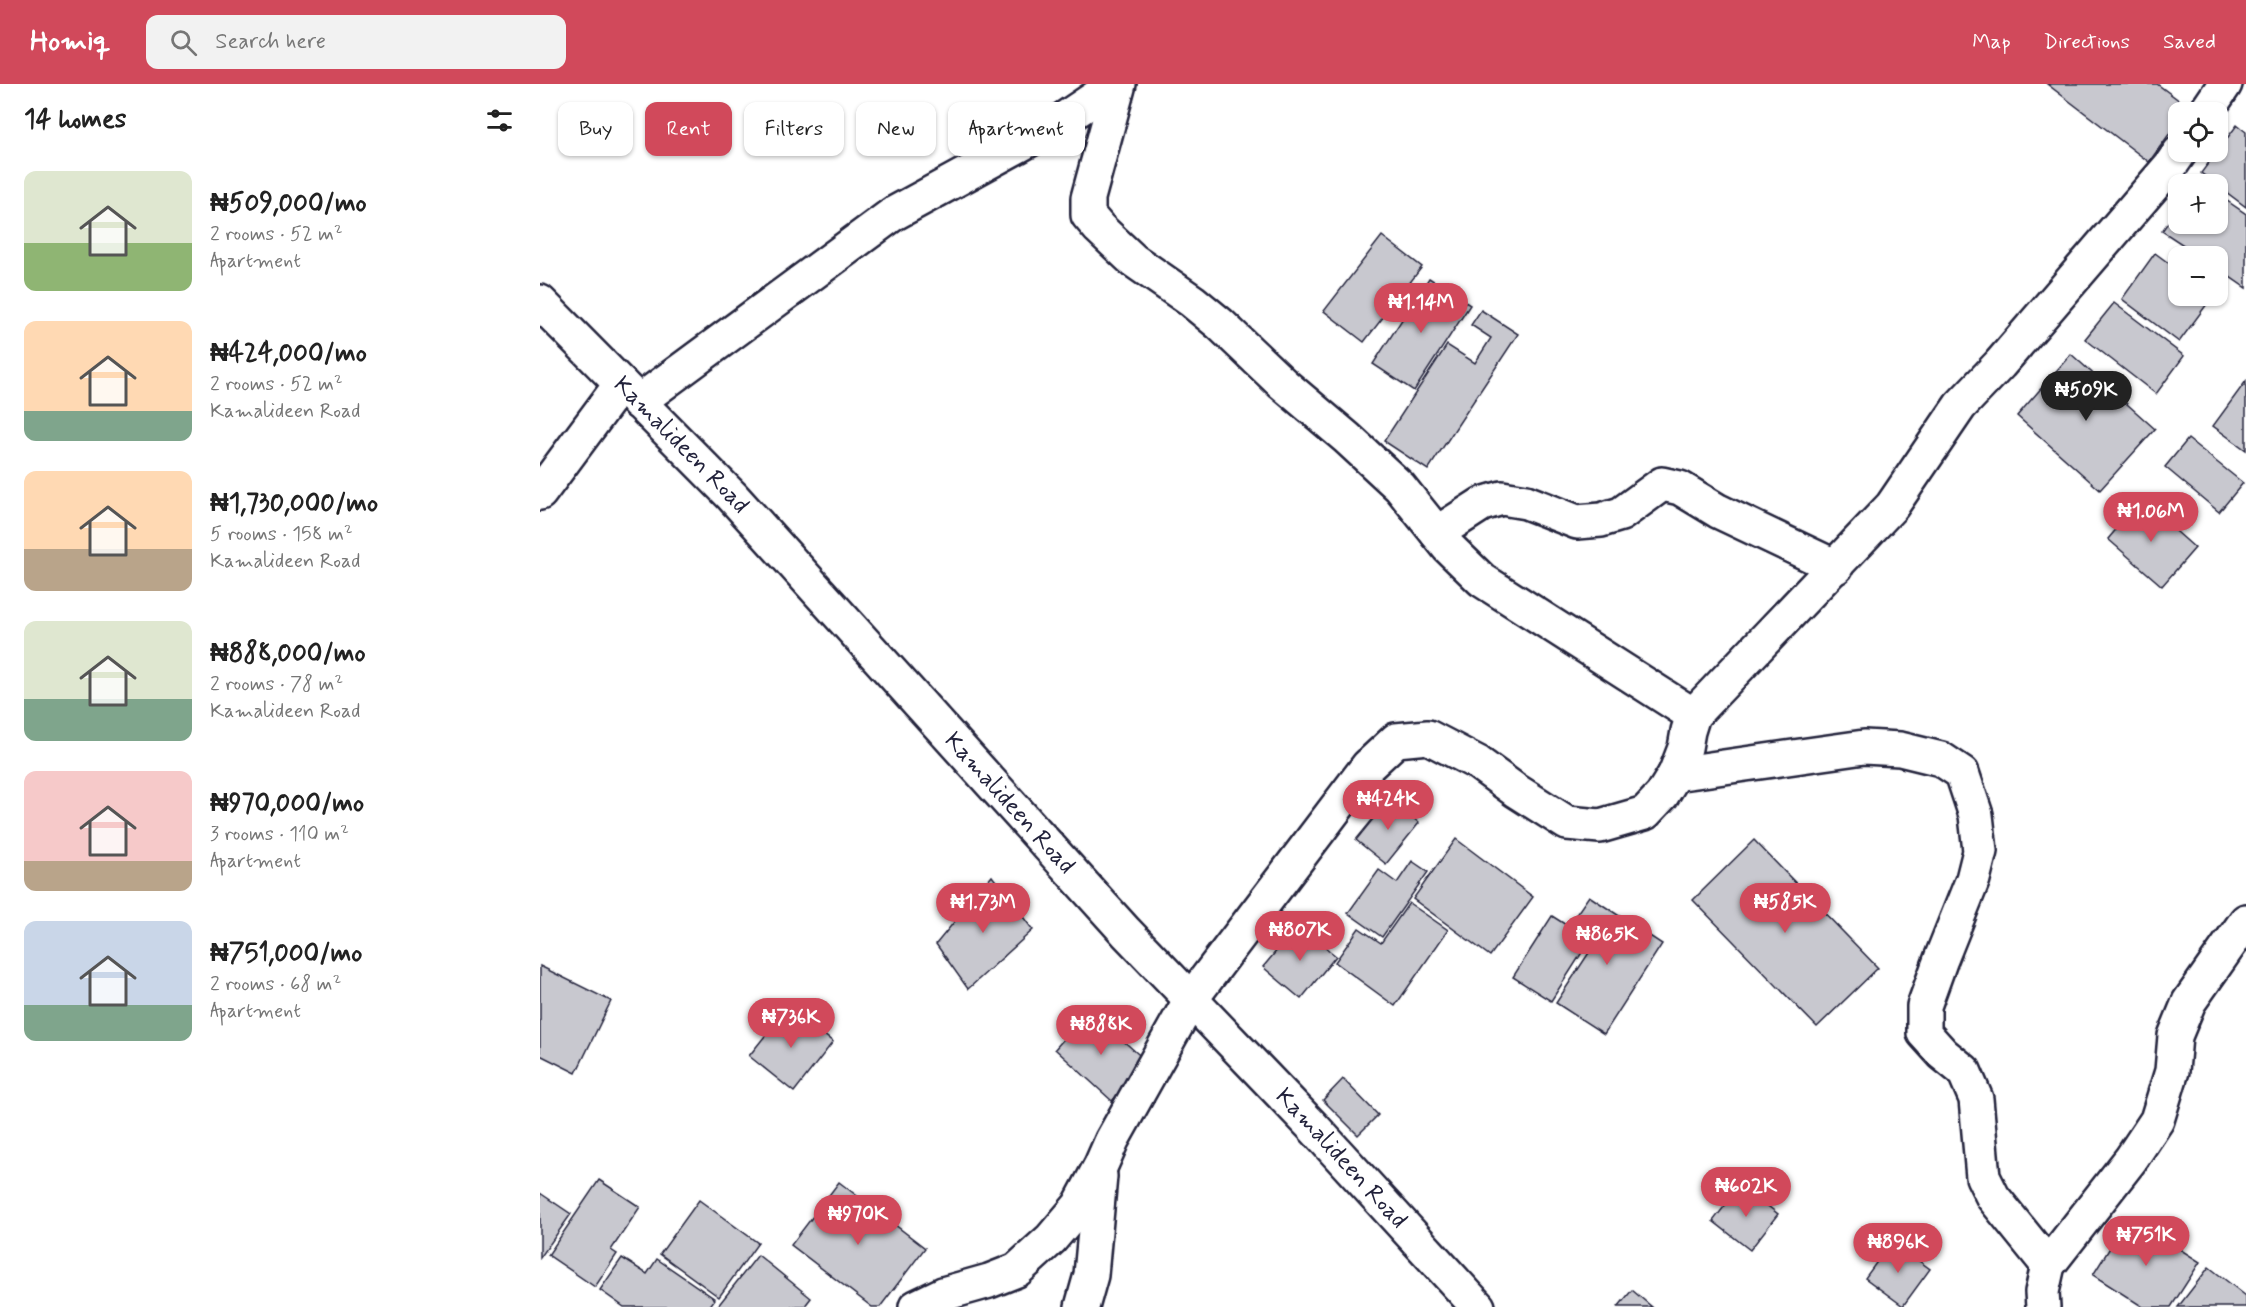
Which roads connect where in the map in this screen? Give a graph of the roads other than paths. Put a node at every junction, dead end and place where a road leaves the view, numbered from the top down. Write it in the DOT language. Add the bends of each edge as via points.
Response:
graph roads {
  1 [pos="1118,84"];
  2 [pos="2225,84"];
  3 [pos="2213,102"];
  4 [pos="2173,162"];
  5 [pos="540,302"];
  6 [pos="630,393"];
  7 [pos="540,493"];
  8 [pos="1437,533"];
  9 [pos="1836,567"];
  10 [pos="1693,714"];
  11 [pos="1675,774"];
  12 [pos="2246,921"];
  13 [pos="1191,999"];
  14 [pos="1101,1165"];
  15 [pos="2048,1265"];
  16 [pos="915,1307"];
  17 [pos="1082,1307"];
  18 [pos="1478,1307"];
  19 [pos="2043,1307"];
  1 -- 6 [label="street" via="1049,129 893,214"];
  1 -- 8 [label="street" via="1088,198 1089,215 1133,260 1206,312 1347,438 1400,487"];
  2 -- 3 [label="street"];
  4 -- 9 [label="street" via="1960,406 1892,506"];
  5 -- 6 [label="street, Kamalideen Road"];
  6 -- 7 [label="street"];
  6 -- 13 [label="street, Kamalideen Road" via="732,496"];
  8 -- 9 [label="street" via="1482,504 1502,498 1526,502 1577,522 1601,520 1621,514 1662,484 1680,488 1718,511"];
  8 -- 10 [label="street" via="1482,580"];
  9 -- 10 [label="street"];
  10 -- 11 [label="street"];
  11 -- 13 [label="street" via="1645,813 1600,826 1567,823 1478,762 1438,742 1428,738 1396,740 1368,765"];
  11 -- 15 [label="street" via="1864,747 1900,749 1941,759 1962,773 1976,815 1980,851 1924,1006 1924,1033 1964,1071 1976,1099 1983,1177 1993,1197"];
  12 -- 15 [label="street" via="2189,1002 2175,1036 2172,1071 2157,1120"];
  13 -- 14 [label="street"];
  13 -- 18 [label="street, Kamalideen Road"];
  14 -- 16 [label="street" via="1079,1206 1017,1270"];
  14 -- 17 [label="street" via="1091,1275"];
  15 -- 19 [label="street"];
}
